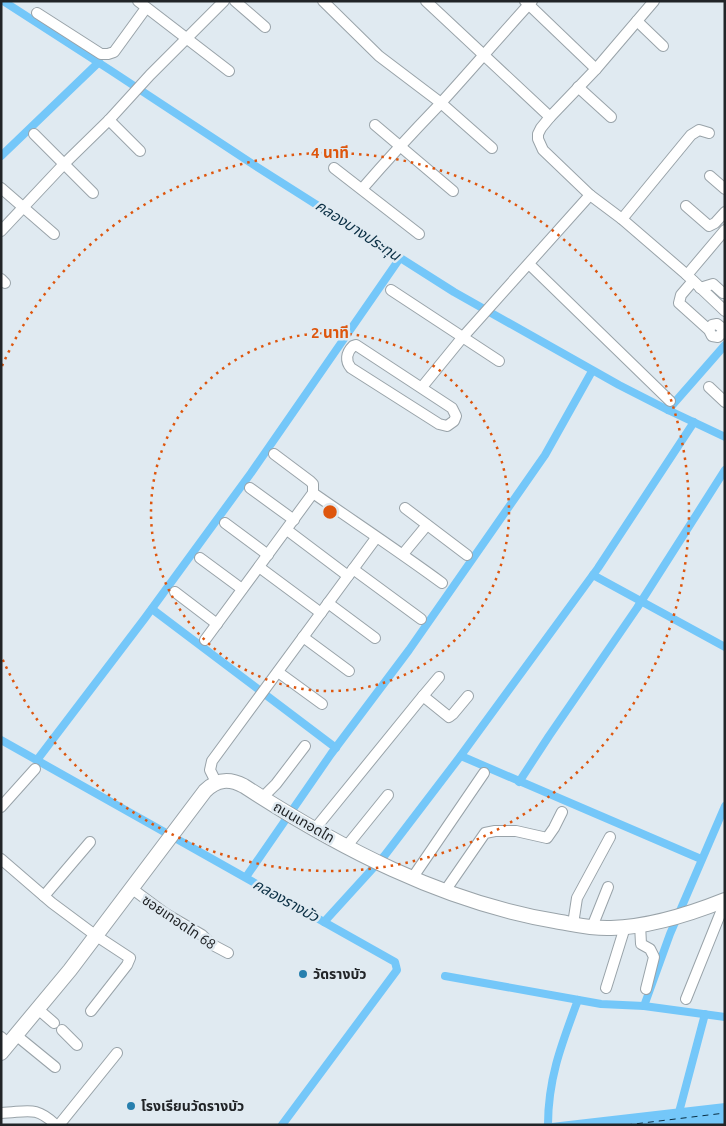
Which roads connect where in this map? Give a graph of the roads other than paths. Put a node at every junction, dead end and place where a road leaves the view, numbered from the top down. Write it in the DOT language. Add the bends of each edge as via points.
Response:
graph roads {
  1 [pos="224,1"];
  2 [pos="235,1"];
  3 [pos="323,1"];
  4 [pos="426,1"];
  5 [pos="529,2"];
  6 [pos="652,2"];
  7 [pos="142,4"];
  8 [pos="37,13"];
  9 [pos="637,21"];
  10 [pos="265,27"];
  11 [pos="187,39"];
  12 [pos="663,46"];
  13 [pos="482,55"];
  14 [pos="596,69"];
  15 [pos="229,71"];
  16 [pos="578,88"];
  17 [pos="441,103"];
  18 [pos="550,117"];
  19 [pos="611,117"];
  20 [pos="109,120"];
  21 [pos="375,125"];
  22 [pos="709,133"];
  23 [pos="34,134"];
  24 [pos="399,146"];
  25 [pos="492,148"];
  26 [pos="140,151"];
  27 [pos="64,164"];
  28 [pos="334,168"];
  29 [pos="710,176"];
  30 [pos="1,188"];
  31 [pos="725,188"];
  32 [pos="362,189"];
  33 [pos="453,191"];
  34 [pos="93,193"];
  35 [pos="590,195"];
  36 [pos="686,206"];
  37 [pos="23,208"];
  38 [pos="725,212"];
  39 [pos="622,219"];
  40 [pos="725,230"];
  41 [pos="1,231"];
  42 [pos="54,234"];
  43 [pos="419,234"];
  44 [pos="530,264"];
  45 [pos="693,281"];
  46 [pos="391,290"];
  47 [pos="723,293"];
  48 [pos="723,309"];
  49 [pos="462,338"];
  50 [pos="499,361"];
  51 [pos="709,387"];
  52 [pos="422,388"];
  53 [pos="670,401"];
  54 [pos="725,402"];
  55 [pos="274,454"];
  56 [pos="250,488"];
  57 [pos="313,493"];
  58 [pos="405,508"];
  59 [pos="294,520"];
  60 [pos="225,523"];
  61 [pos="427,525"];
  62 [pos="287,530"];
  63 [pos="376,538"];
  64 [pos="403,554"];
  65 [pos="268,555"];
  66 [pos="467,555"];
  67 [pos="200,558"];
  68 [pos="259,567"];
  69 [pos="351,572"];
  70 [pos="442,583"];
  71 [pos="242,589"];
  72 [pos="175,592"];
  73 [pos="328,603"];
  74 [pos="321,613"];
  75 [pos="421,619"];
  76 [pos="216,624"];
  77 [pos="304,637"];
  78 [pos="376,638"];
  79 [pos="205,640"];
  80 [pos="349,671"];
  81 [pos="278,672"];
  82 [pos="439,677"];
  83 [pos="423,696"];
  84 [pos="468,696"];
  85 [pos="322,704"];
  86 [pos="305,746"];
  87 [pos="35,769"];
  88 [pos="484,773"];
  89 [pos="216,782"];
  90 [pos="388,795"];
  91 [pos="262,798"];
  92 [pos="3,803"];
  93 [pos="562,812"];
  94 [pos="309,827"];
  95 [pos="610,837"];
  96 [pos="90,842"];
  97 [pos="346,847"];
  98 [pos="2,861"];
  99 [pos="413,877"];
  100 [pos="608,887"];
  101 [pos="131,888"];
  102 [pos="445,890"];
  103 [pos="44,896"];
  104 [pos="725,901"];
  105 [pos="573,924"];
  106 [pos="640,924"];
  107 [pos="592,927"];
  108 [pos="625,927"];
  109 [pos="95,935"];
  110 [pos="228,953"];
  111 [pos="606,988"];
  112 [pos="646,989"];
  113 [pos="686,999"];
  114 [pos="38,1010"];
  115 [pos="91,1011"];
  116 [pos="7,1042"];
  117 [pos="77,1045"];
  118 [pos="117,1054"];
  119 [pos="55,1067"];
  120 [pos="1,1113"];
  121 [pos="57,1125"];
  1 -- 11 [label="street"];
  2 -- 10 [label="street"];
  3 -- 17 [label="street" via="380,56"];
  4 -- 13 [label="street"];
  5 -- 13 [label="street"];
  5 -- 14 [label="street"];
  6 -- 9 [label="street"];
  7 -- 8 [label="street" via="114,52 108,54 101,54"];
  7 -- 11 [label="street"];
  9 -- 12 [label="street"];
  9 -- 14 [label="street"];
  11 -- 15 [label="street"];
  11 -- 20 [label="street"];
  13 -- 17 [label="street"];
  13 -- 18 [label="street"];
  14 -- 16 [label="street"];
  16 -- 18 [label="street"];
  16 -- 19 [label="street"];
  17 -- 24 [label="street"];
  17 -- 25 [label="street"];
  18 -- 35 [label="street" via="538,134 539,143"];
  20 -- 26 [label="street"];
  20 -- 27 [label="street"];
  21 -- 24 [label="street"];
  22 -- 39 [label="street" via="699,130 691,135"];
  23 -- 27 [label="street"];
  24 -- 32 [label="street"];
  24 -- 33 [label="street"];
  27 -- 34 [label="street"];
  27 -- 37 [label="street"];
  28 -- 32 [label="street"];
  29 -- 31 [label="street"];
  30 -- 37 [label="street"];
  32 -- 43 [label="street"];
  35 -- 39 [label="street"];
  35 -- 44 [label="street"];
  36 -- 38 [label="street" via="710,226"];
  37 -- 41 [label="street"];
  37 -- 42 [label="street"];
  39 -- 45 [label="street"];
  40 -- 45 [label="street"];
  44 -- 49 [label="street"];
  44 -- 53 [label="street"];
  45 -- 47 [label="street" via="713,284"];
  45 -- 48 [label="street"];
  45 -- 48 [label="street" via="681,295 679,303 713,327 715,316"];
  46 -- 49 [label="street"];
  49 -- 50 [label="street"];
  49 -- 52 [label="street"];
  51 -- 54 [label="street"];
  52 -- 52 [label="street" via="359,347 353,346 347,354 351,368 439,424 451,424 456,419 452,408"];
  55 -- 57 [label="street" via="310,481"];
  56 -- 59 [label="street"];
  57 -- 59 [label="street"];
  57 -- 63 [label="street"];
  58 -- 61 [label="street"];
  59 -- 62 [label="street"];
  60 -- 65 [label="street"];
  61 -- 64 [label="street"];
  61 -- 66 [label="street"];
  62 -- 65 [label="street"];
  62 -- 69 [label="street"];
  63 -- 64 [label="street"];
  63 -- 69 [label="street"];
  64 -- 70 [label="street"];
  65 -- 68 [label="street"];
  67 -- 71 [label="street"];
  68 -- 71 [label="street"];
  68 -- 74 [label="street"];
  69 -- 73 [label="street"];
  69 -- 75 [label="street"];
  71 -- 76 [label="street"];
  72 -- 76 [label="street"];
  73 -- 74 [label="street"];
  73 -- 78 [label="street"];
  74 -- 77 [label="street"];
  76 -- 79 [label="street"];
  77 -- 80 [label="street"];
  77 -- 81 [label="street"];
  81 -- 85 [label="street"];
  81 -- 89 [label="street" via="212,761 210,770"];
  82 -- 83 [label="street"];
  83 -- 84 [label="street" via="449,717"];
  83 -- 94 [label="street"];
  86 -- 91 [label="street"];
  87 -- 92 [label="street"];
  88 -- 99 [label="street"];
  89 -- 91 [label="main road, ถนนเทอดไท" via="234,781"];
  89 -- 101 [label="main road" via="205,791"];
  90 -- 97 [label="street"];
  91 -- 94 [label="main road, ถนนเทอดไท"];
  93 -- 102 [label="street" via="547,838 516,830 486,833"];
  94 -- 97 [label="main road, ถนนเทอดไท"];
  95 -- 105 [label="street" via="577,898"];
  96 -- 103 [label="street"];
  97 -- 99 [label="main road, ถนนเทอดไท"];
  98 -- 103 [label="street"];
  99 -- 102 [label="main road, ถนนเทอดไท"];
  100 -- 107 [label="street"];
  101 -- 109 [label="main road"];
  101 -- 110 [label="street, ซอยเทอดไท 68" via="202,935 210,944"];
  102 -- 105 [label="main road, ถนนเทอดไท" via="484,905"];
  103 -- 109 [label="street"];
  104 -- 106 [label="main road, ถนนเทอดไท"];
  104 -- 113 [label="street"];
  105 -- 107 [label="main road, ถนนเทอดไท"];
  106 -- 108 [label="main road, ถนนเทอดไท"];
  106 -- 112 [label="street" via="641,944 650,949 654,957"];
  107 -- 108 [label="main road, ถนนเทอดไท"];
  108 -- 111 [label="street"];
  109 -- 114 [label="main road"];
  109 -- 115 [label="street" via="130,960"];
  114 -- 116 [label="main road"];
  114 -- 117 [label="street"];
  116 -- 119 [label="street"];
  118 -- 121 [label="street"];
  120 -- 121 [label="street" via="40,1112"];
}
